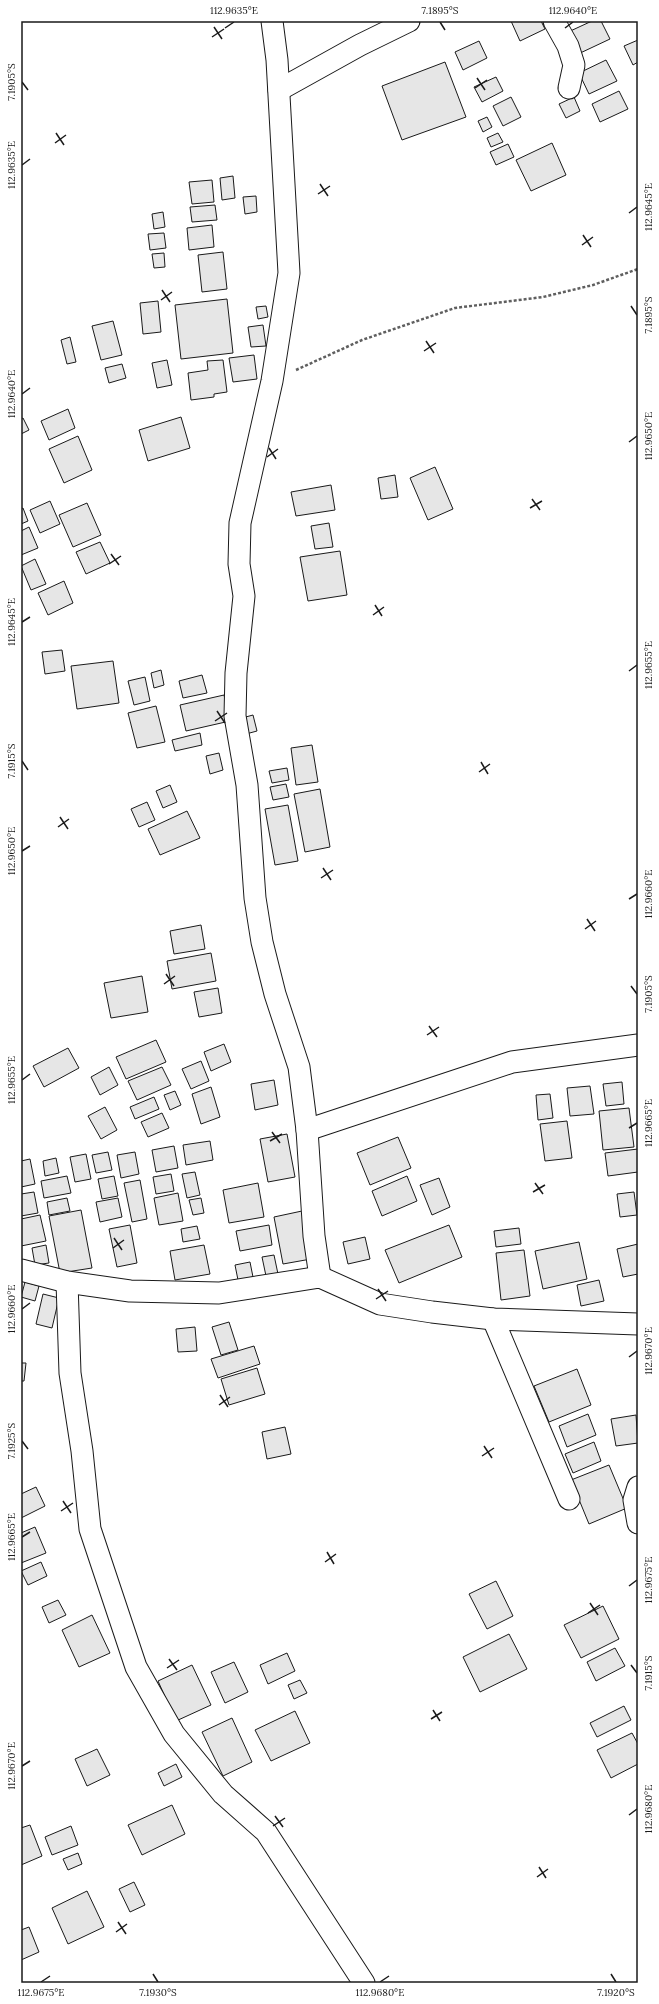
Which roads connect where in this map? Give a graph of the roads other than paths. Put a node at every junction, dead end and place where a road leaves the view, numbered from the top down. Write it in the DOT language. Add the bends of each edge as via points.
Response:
graph roads {
  1 [pos="272,21"];
  2 [pos="409,21"];
  3 [pos="554,21"];
  4 [pos="569,88"];
  5 [pos="279,90"];
  6 [pos="638,1045"];
  7 [pos="307,1130"];
  8 [pos="21,1270"];
  9 [pos="320,1277"];
  10 [pos="67,1282"];
  11 [pos="493,1319"];
  12 [pos="638,1324"];
  13 [pos="637,1496"];
  14 [pos="569,1499"];
  15 [pos="638,1523"];
  16 [pos="364,1983"];
  1 -- 5 [label="street"];
  2 -- 5 [label="street"];
  3 -- 4 [label="street" via="568,46 574,65"];
  5 -- 7 [label="street" via="289,273 272,381 240,524 239,564 244,596 236,673 235,716 247,785 255,898 262,942 275,994 299,1067"];
  6 -- 7 [label="street" via="512,1062"];
  7 -- 9 [label="street" via="314,1236"];
  8 -- 10 [label="street"];
  9 -- 10 [label="street" via="219,1293 130,1291"];
  9 -- 11 [label="street" via="380,1304"];
  10 -- 16 [label="street" via="70,1373 90,1529 136,1667 174,1734 223,1794 266,1832"];
  11 -- 12 [label="street"];
  11 -- 14 [label="street"];
  13 -- 15 [label="street"];
}
